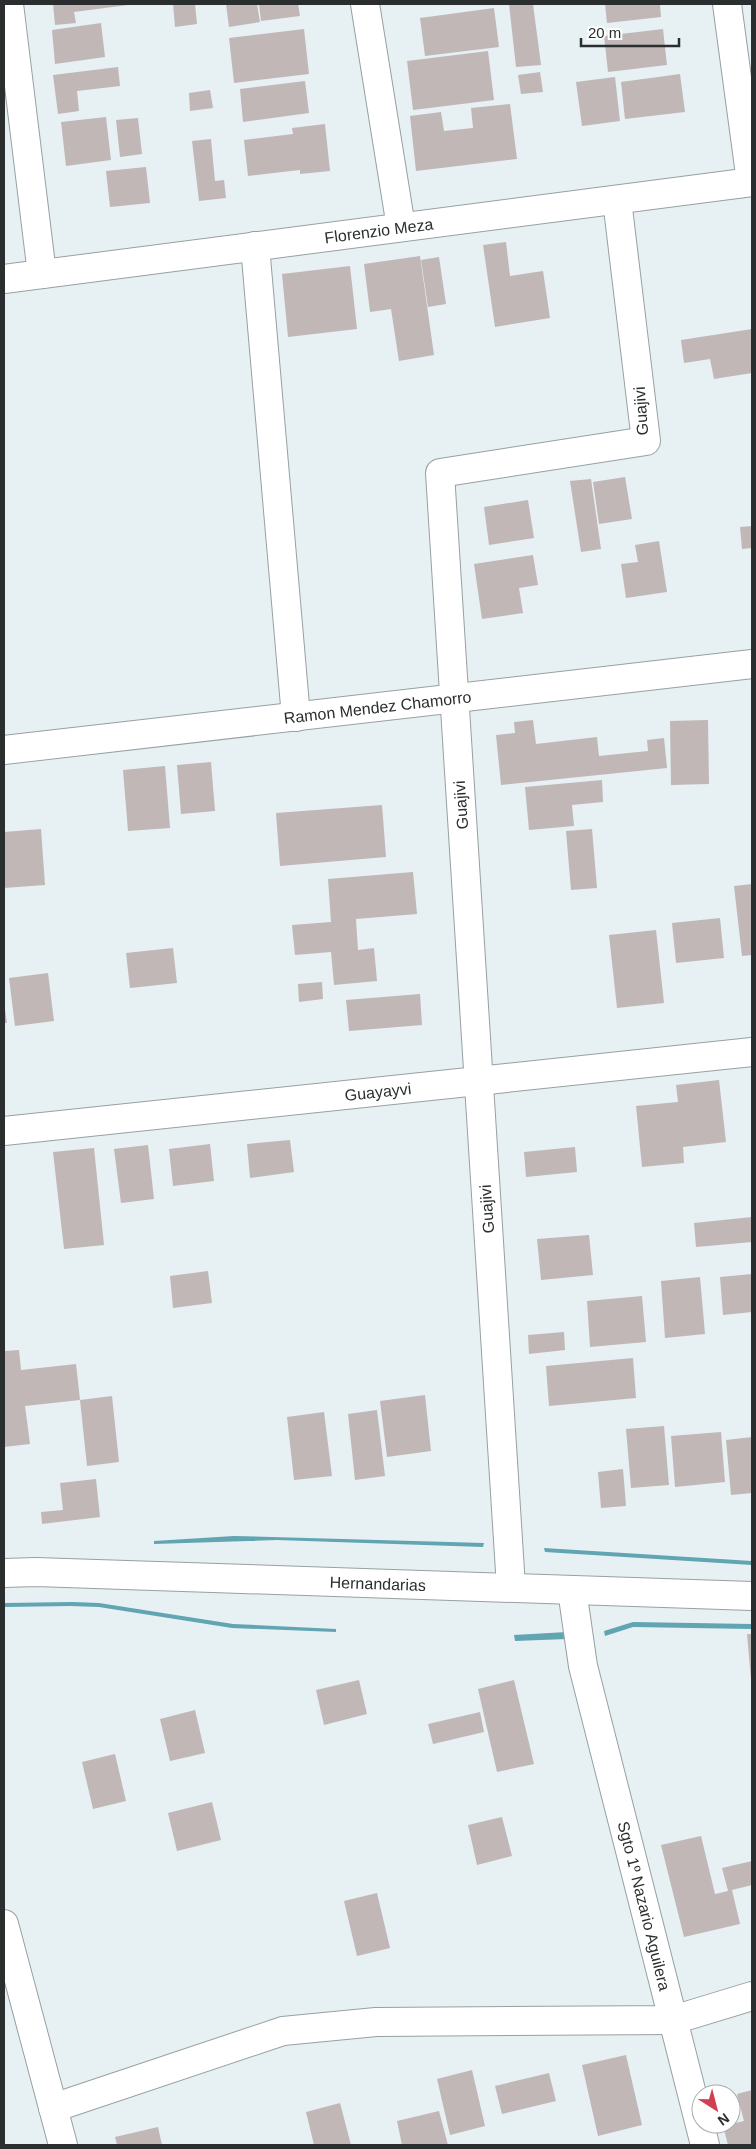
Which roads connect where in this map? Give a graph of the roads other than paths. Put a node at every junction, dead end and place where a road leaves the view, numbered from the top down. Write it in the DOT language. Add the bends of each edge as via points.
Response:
graph roads {
  1 [pos="9,4"];
  2 [pos="365,4"];
  3 [pos="727,4"];
  4 [pos="751,182"];
  5 [pos="617,200"];
  6 [pos="401,228"];
  7 [pos="255,246"];
  8 [pos="42,274"];
  9 [pos="4,279"];
  10 [pos="752,664"];
  11 [pos="454,698"];
  12 [pos="296,717"];
  13 [pos="4,750"];
  14 [pos="752,1052"];
  15 [pos="479,1081"];
  16 [pos="4,1131"];
  17 [pos="4,1573"];
  18 [pos="511,1587"];
  19 [pos="572,1590"];
  20 [pos="752,1596"];
  21 [pos="5,1931"];
  22 [pos="752,1996"];
  23 [pos="673,2020"];
  24 [pos="53,2108"];
  25 [pos="63,2145"];
  26 [pos="705,2145"];
  1 -- 8 [label="street"];
  2 -- 6 [label="street"];
  3 -- 4 [label="street"];
  4 -- 5 [label="street, Florenzio Meza"];
  5 -- 6 [label="street, Florenzio Meza"];
  5 -- 11 [label="street, Guajivi" via="646,441 440,473"];
  6 -- 7 [label="street, Florenzio Meza"];
  7 -- 8 [label="street, Florenzio Meza"];
  7 -- 12 [label="street"];
  8 -- 9 [label="street, Florenzio Meza"];
  10 -- 11 [label="street, Ramon Mendez Chamorro"];
  11 -- 12 [label="street, Ramon Mendez Chamorro"];
  11 -- 15 [label="street, Guajivi"];
  12 -- 13 [label="street, Ramon Mendez Chamorro"];
  14 -- 15 [label="street, Guayayvi"];
  15 -- 16 [label="street, Guayayvi"];
  15 -- 18 [label="street, Guajivi"];
  17 -- 18 [label="street, Hernandarias"];
  18 -- 19 [label="street, Hernandarias"];
  19 -- 20 [label="street, Hernandarias"];
  19 -- 23 [label="street, Sgto 1º Nazario Aguilera" via="583,1666"];
  21 -- 24 [label="street"];
  22 -- 23 [label="street"];
  23 -- 24 [label="street" via="376,2022 283,2031"];
  23 -- 26 [label="street, Sgto 1º Nazario Aguilera"];
  24 -- 25 [label="street"];
}
